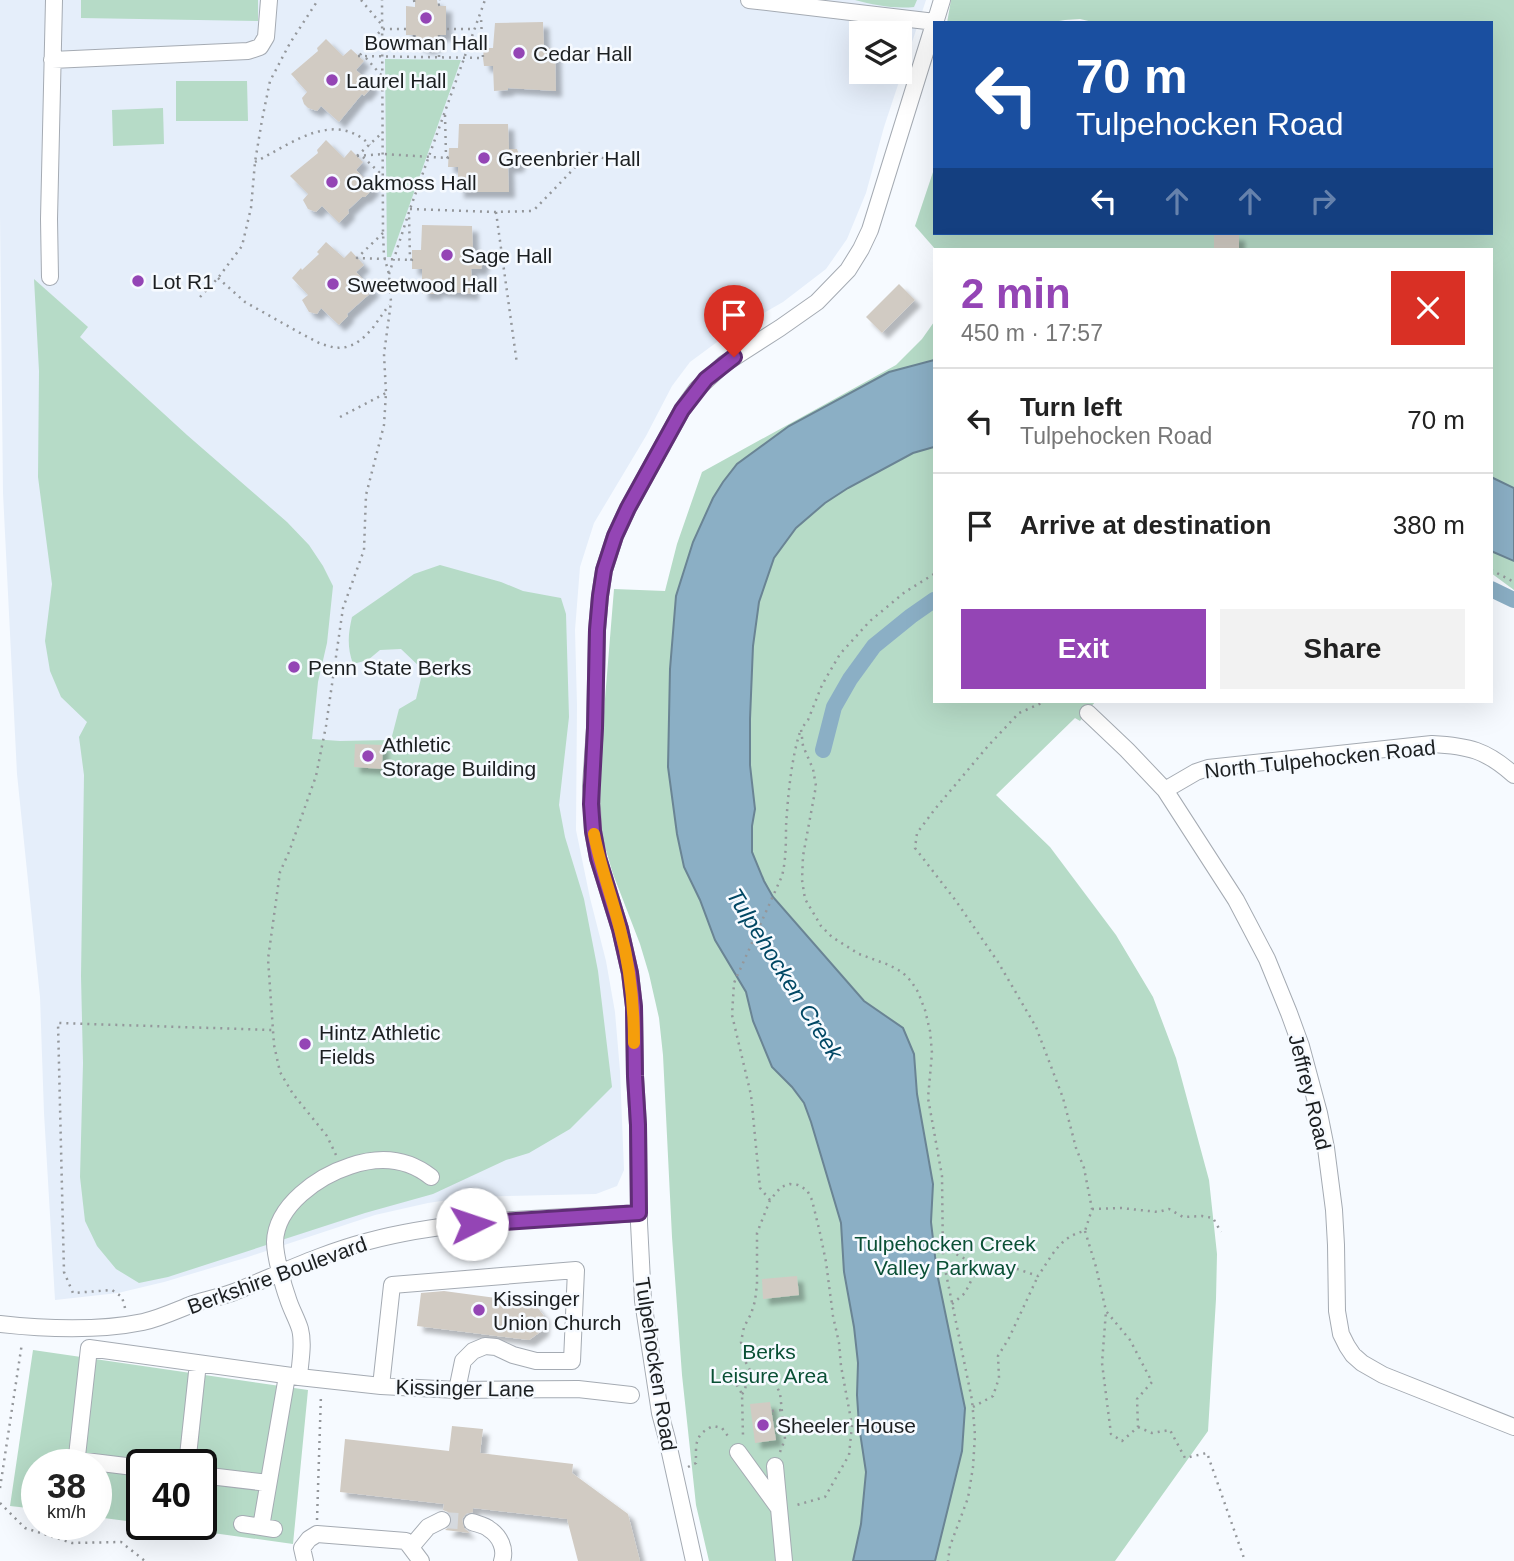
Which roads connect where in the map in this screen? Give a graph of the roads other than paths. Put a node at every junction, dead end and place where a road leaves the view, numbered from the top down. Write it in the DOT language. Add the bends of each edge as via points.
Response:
graph roads {
  1 [pos="54,0"];
  2 [pos="269,0"];
  3 [pos="749,0"];
  4 [pos="942,0"];
  5 [pos="936,21"];
  6 [pos="933,23"];
  7 [pos="933,29"];
  8 [pos="52,60"];
  9 [pos="50,277"];
  10 [pos="1088,713"];
  11 [pos="1514,775"];
  12 [pos="1165,790"];
  13 [pos="431,1177"];
  14 [pos="639,1218"];
  15 [pos="281,1273"];
  16 [pos="11,1325"];
  17 [pos="198,1363"];
  18 [pos="293,1376"];
  19 [pos="381,1386"];
  20 [pos="457,1390"];
  21 [pos="631,1395"];
  22 [pos="1514,1427"];
  23 [pos="78,1449"];
  24 [pos="189,1449"];
  25 [pos="738,1451"];
  26 [pos="775,1466"];
  27 [pos="217,1477"];
  28 [pos="268,1483"];
  29 [pos="780,1509"];
  30 [pos="442,1520"];
  31 [pos="471,1522"];
  32 [pos="242,1524"];
  33 [pos="411,1547"];
  34 [pos="305,1561"];
  35 [pos="421,1561"];
  36 [pos="502,1561"];
  37 [pos="694,1561"];
  38 [pos="784,1561"];
  1 -- 8 [label="street"];
  2 -- 8 [label="street" via="266,37 260,47 248,51"];
  3 -- 6 [label="street"];
  4 -- 5 [label="street, Tulpehocken Road"];
  7 -- 14 [label="street, Tulpehocken Road" via="861,249 817,302 724,364 697,389 628,508 604,570 597,630 591,804 598,858 620,929 634,1007"];
  8 -- 9 [label="street"];
  10 -- 12 [label="street, Jeffrey Road"];
  11 -- 12 [label="street, North Tulpehocken Road" via="1482,752 1432,744 1208,768"];
  12 -- 22 [label="street, Jeffrey Road" via="1253,930 1301,1046 1326,1148 1334,1210 1338,1323 1346,1346 1382,1375"];
  13 -- 15 [label="street" via="389,1159 328,1174 308,1188 280,1222 275,1241"];
  14 -- 15 [label="street, Berkshire Boulevard" via="429,1229 337,1250"];
  14 -- 37 [label="street, Tulpehocken Road" via="643,1301 660,1413"];
  15 -- 16 [label="street, Berkshire Boulevard" via="143,1322 90,1328"];
  15 -- 18 [label="street" via="300,1330 301,1353"];
  17 -- 18 [label="street, Kissinger Lane"];
  17 -- 23 [label="street, Kissinger Lane" via="89,1348"];
  17 -- 24 [label="street"];
  18 -- 19 [label="street, Kissinger Lane"];
  18 -- 28 [label="street"];
  19 -- 20 [label="street, Kissinger Lane"];
  19 -- 20 [label="street" via="392,1285 576,1270 572,1361 536,1361 485,1346 463,1361"];
  20 -- 21 [label="street, Kissinger Lane" via="578,1389"];
  25 -- 29 [label="street"];
  26 -- 29 [label="street"];
  27 -- 28 [label="street"];
  28 -- 32 [label="street" via="267,1528"];
  29 -- 38 [label="street"];
  30 -- 33 [label="street" via="428,1527"];
  31 -- 36 [label="street" via="490,1529 502,1544"];
  33 -- 34 [label="street" via="406,1541 317,1534 302,1548"];
  33 -- 35 [label="street"];
}
